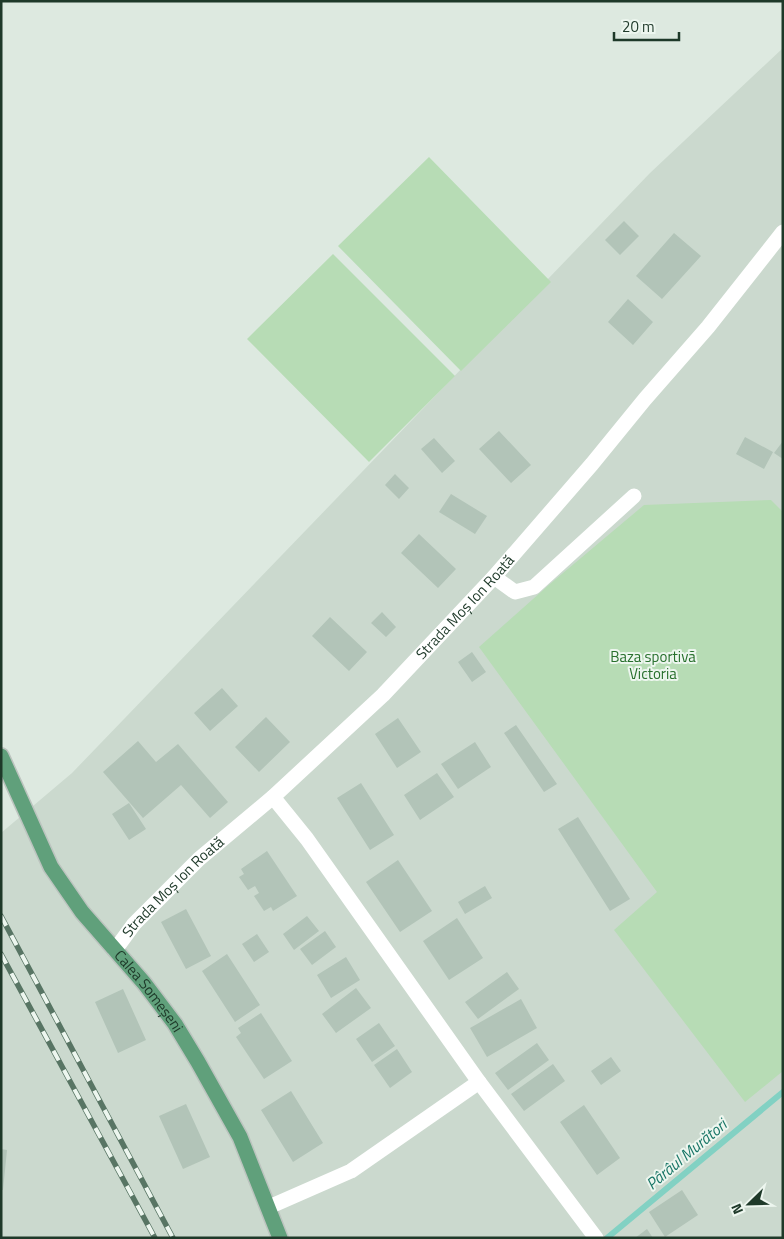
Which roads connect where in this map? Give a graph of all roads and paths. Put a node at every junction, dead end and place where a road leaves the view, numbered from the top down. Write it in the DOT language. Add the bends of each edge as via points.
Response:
graph roads {
  1 [pos="783,232"];
  2 [pos="634,496"];
  3 [pos="494,577"];
  4 [pos="1,756"];
  5 [pos="273,797"];
  6 [pos="115,950"];
  7 [pos="479,1082"];
  8 [pos="269,1207"];
  9 [pos="280,1238"];
  10 [pos="596,1238"];
  1 -- 3 [label="street, Strada Moș Ion Roată" via="708,327"];
  2 -- 3 [label="street" via="534,587 515,592"];
  3 -- 5 [label="street, Strada Moș Ion Roată" via="383,695"];
  4 -- 6 [label="main road, Calea Someșeni" via="52,867 82,912"];
  5 -- 6 [label="street, Strada Moș Ion Roată" via="199,859 134,924"];
  5 -- 7 [label="street" via="308,838"];
  6 -- 8 [label="main road, Calea Someșeni" via="175,1024 198,1062 240,1137"];
  7 -- 8 [label="street" via="351,1171"];
  7 -- 10 [label="street"];
  8 -- 9 [label="main road, Calea Someșeni"];
}
